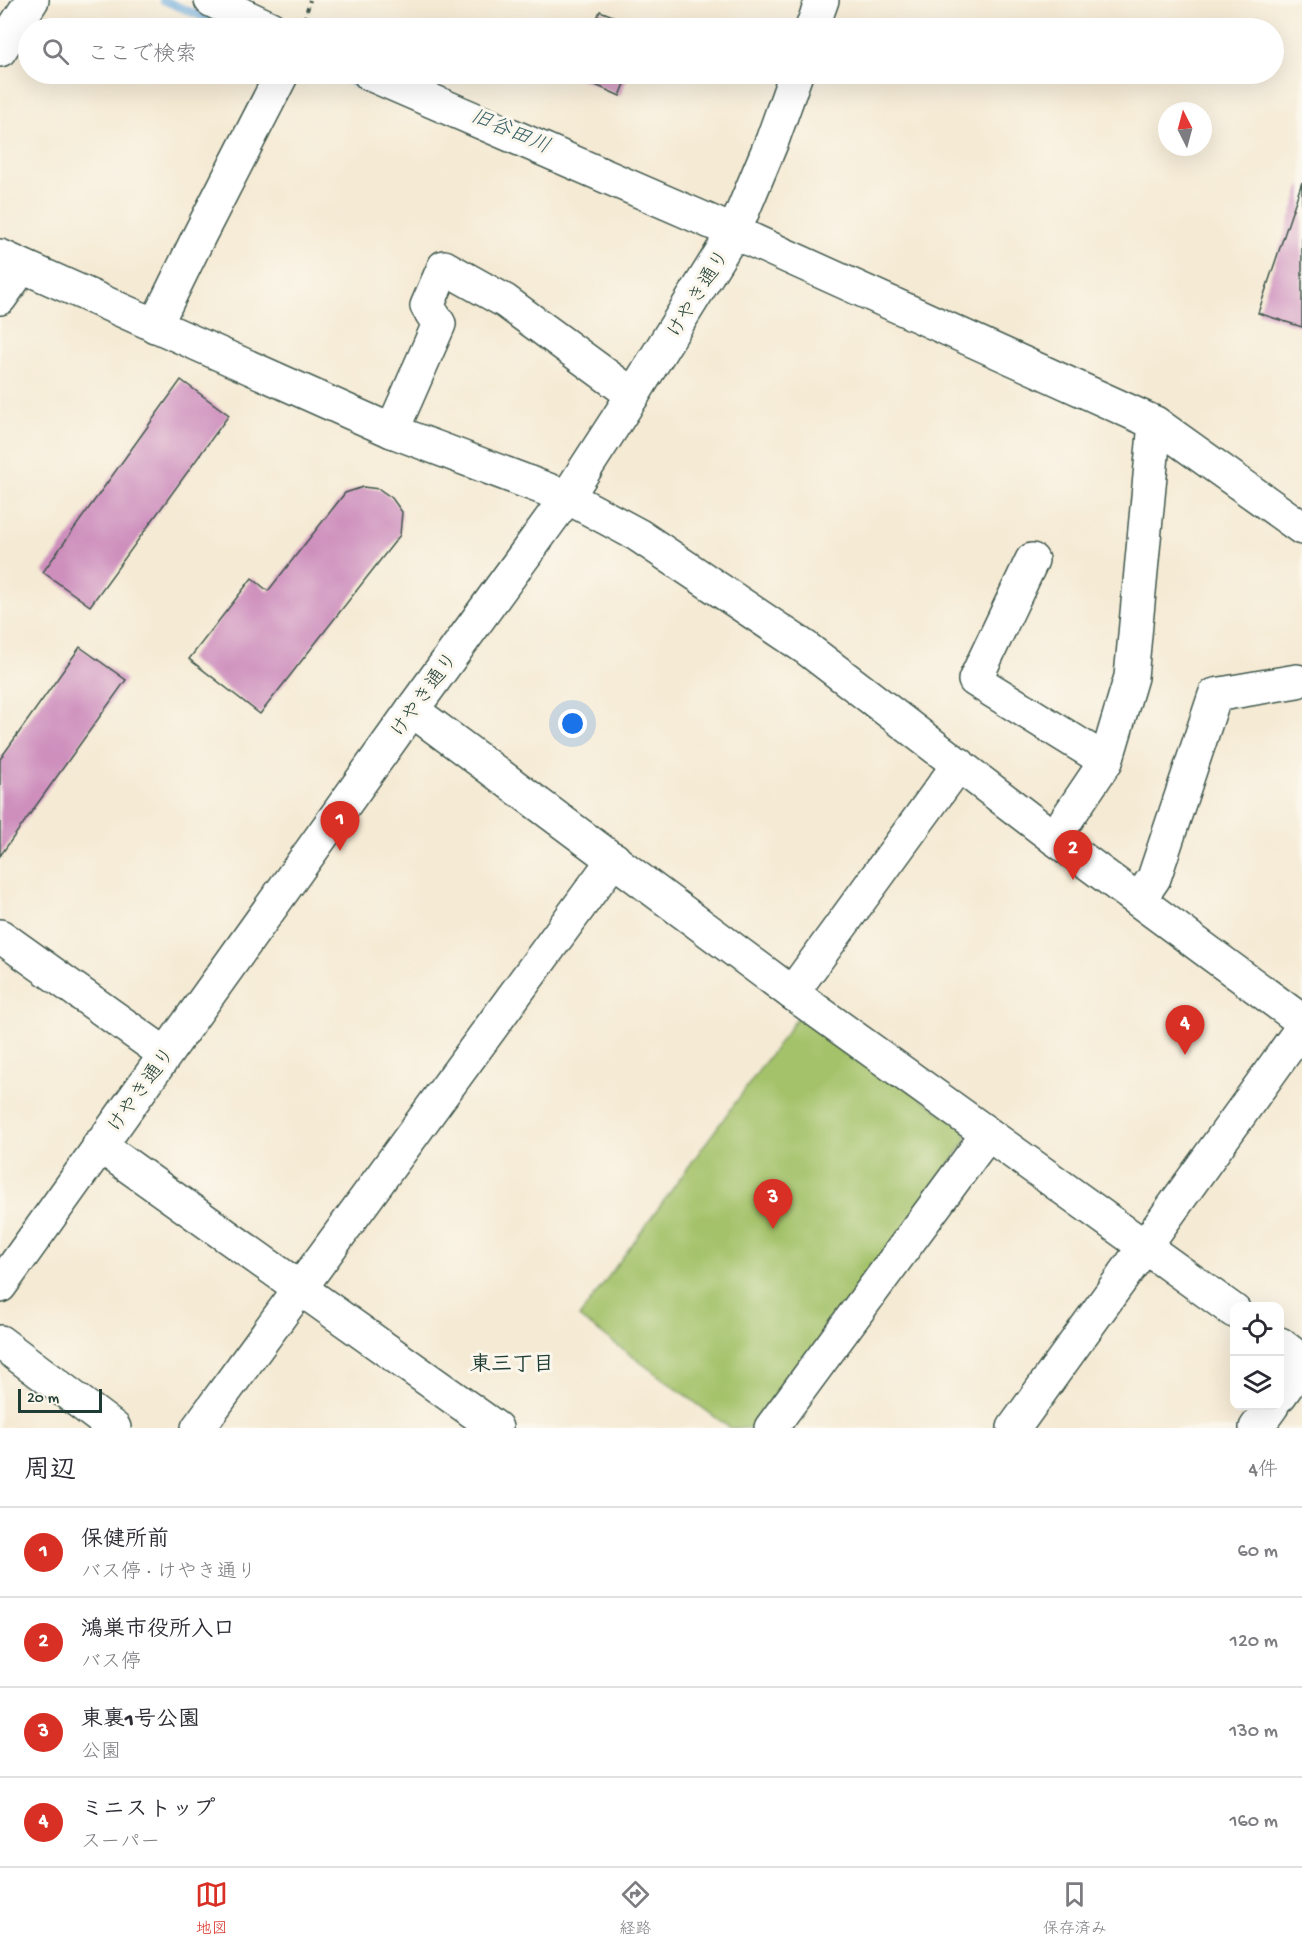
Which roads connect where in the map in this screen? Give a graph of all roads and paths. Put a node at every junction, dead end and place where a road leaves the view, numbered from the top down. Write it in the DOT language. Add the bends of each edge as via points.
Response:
graph roads {
  1 [pos="32,0"];
  2 [pos="211,0"];
  3 [pos="310,0"];
  4 [pos="822,0"];
  5 [pos="20,18"];
  6 [pos="249,18"];
  7 [pos="305,18"];
  8 [pos="816,18"];
  9 [pos="18,22"];
  10 [pos="0,50"];
  11 [pos="277,84"];
  12 [pos="393,84"];
  13 [pos="792,84"];
  14 [pos="734,232"];
  15 [pos="11,261"];
  16 [pos="0,298"];
  17 [pos="155,326"];
  18 [pos="633,395"];
  19 [pos="1155,423"];
  20 [pos="392,430"];
  21 [pos="567,497"];
  22 [pos="1302,528"];
  23 [pos="1032,560"];
  24 [pos="1297,681"];
  25 [pos="412,710"];
  26 [pos="1106,760"];
  27 [pos="959,764"];
  28 [pos="1054,838"];
  29 [pos="614,858"];
  30 [pos="1139,900"];
  31 [pos="0,936"];
  32 [pos="792,993"];
  33 [pos="1302,1022"];
  34 [pos="1302,1028"];
  35 [pos="165,1054"];
  36 [pos="987,1135"];
  37 [pos="99,1145"];
  38 [pos="1145,1246"];
  39 [pos="0,1286"];
  40 [pos="300,1288"];
  41 [pos="1230,1308"];
  42 [pos="0,1342"];
  43 [pos="1284,1347"];
  44 [pos="1302,1362"];
  45 [pos="1284,1389"];
  46 [pos="1269,1410"];
  47 [pos="114,1428"];
  48 [pos="198,1428"];
  49 [pos="496,1428"];
  50 [pos="771,1428"];
  51 [pos="1014,1428"];
  52 [pos="1256,1428"];
  1 -- 5 [label="street"];
  2 -- 6 [label="street"];
  3 -- 7 [label="path"];
  4 -- 8 [label="street"];
  9 -- 10 [label="street"];
  11 -- 17 [label="street"];
  12 -- 14 [label="street"];
  13 -- 14 [label="street, けやき通り"];
  14 -- 18 [label="street, けやき通り"];
  14 -- 19 [label="street"];
  15 -- 16 [label="street"];
  15 -- 17 [label="street"];
  17 -- 20 [label="street"];
  18 -- 20 [label="street" via="505,301 444,267 427,306 439,324"];
  18 -- 21 [label="street, けやき通り"];
  19 -- 22 [label="street"];
  19 -- 26 [label="street" via="1131,677"];
  20 -- 21 [label="street"];
  21 -- 25 [label="street, けやき通り"];
  21 -- 27 [label="street" via="638,536 806,648"];
  23 -- 26 [label="street" via="975,680"];
  24 -- 30 [label="street" via="1215,695 1154,878"];
  25 -- 29 [label="street"];
  25 -- 35 [label="street, けやき通り"];
  26 -- 28 [label="street"];
  27 -- 28 [label="street"];
  27 -- 32 [label="street"];
  28 -- 30 [label="street"];
  29 -- 32 [label="street"];
  29 -- 40 [label="street"];
  30 -- 33 [label="street"];
  31 -- 35 [label="street"];
  32 -- 36 [label="street"];
  34 -- 38 [label="street"];
  35 -- 37 [label="street, けやき通り"];
  36 -- 38 [label="street"];
  36 -- 50 [label="street"];
  37 -- 39 [label="street, けやき通り"];
  37 -- 40 [label="street"];
  38 -- 41 [label="street"];
  38 -- 51 [label="street"];
  40 -- 48 [label="street"];
  40 -- 49 [label="street"];
  42 -- 47 [label="street"];
  43 -- 44 [label="street"];
  44 -- 45 [label="street"];
  46 -- 52 [label="street"];
}
